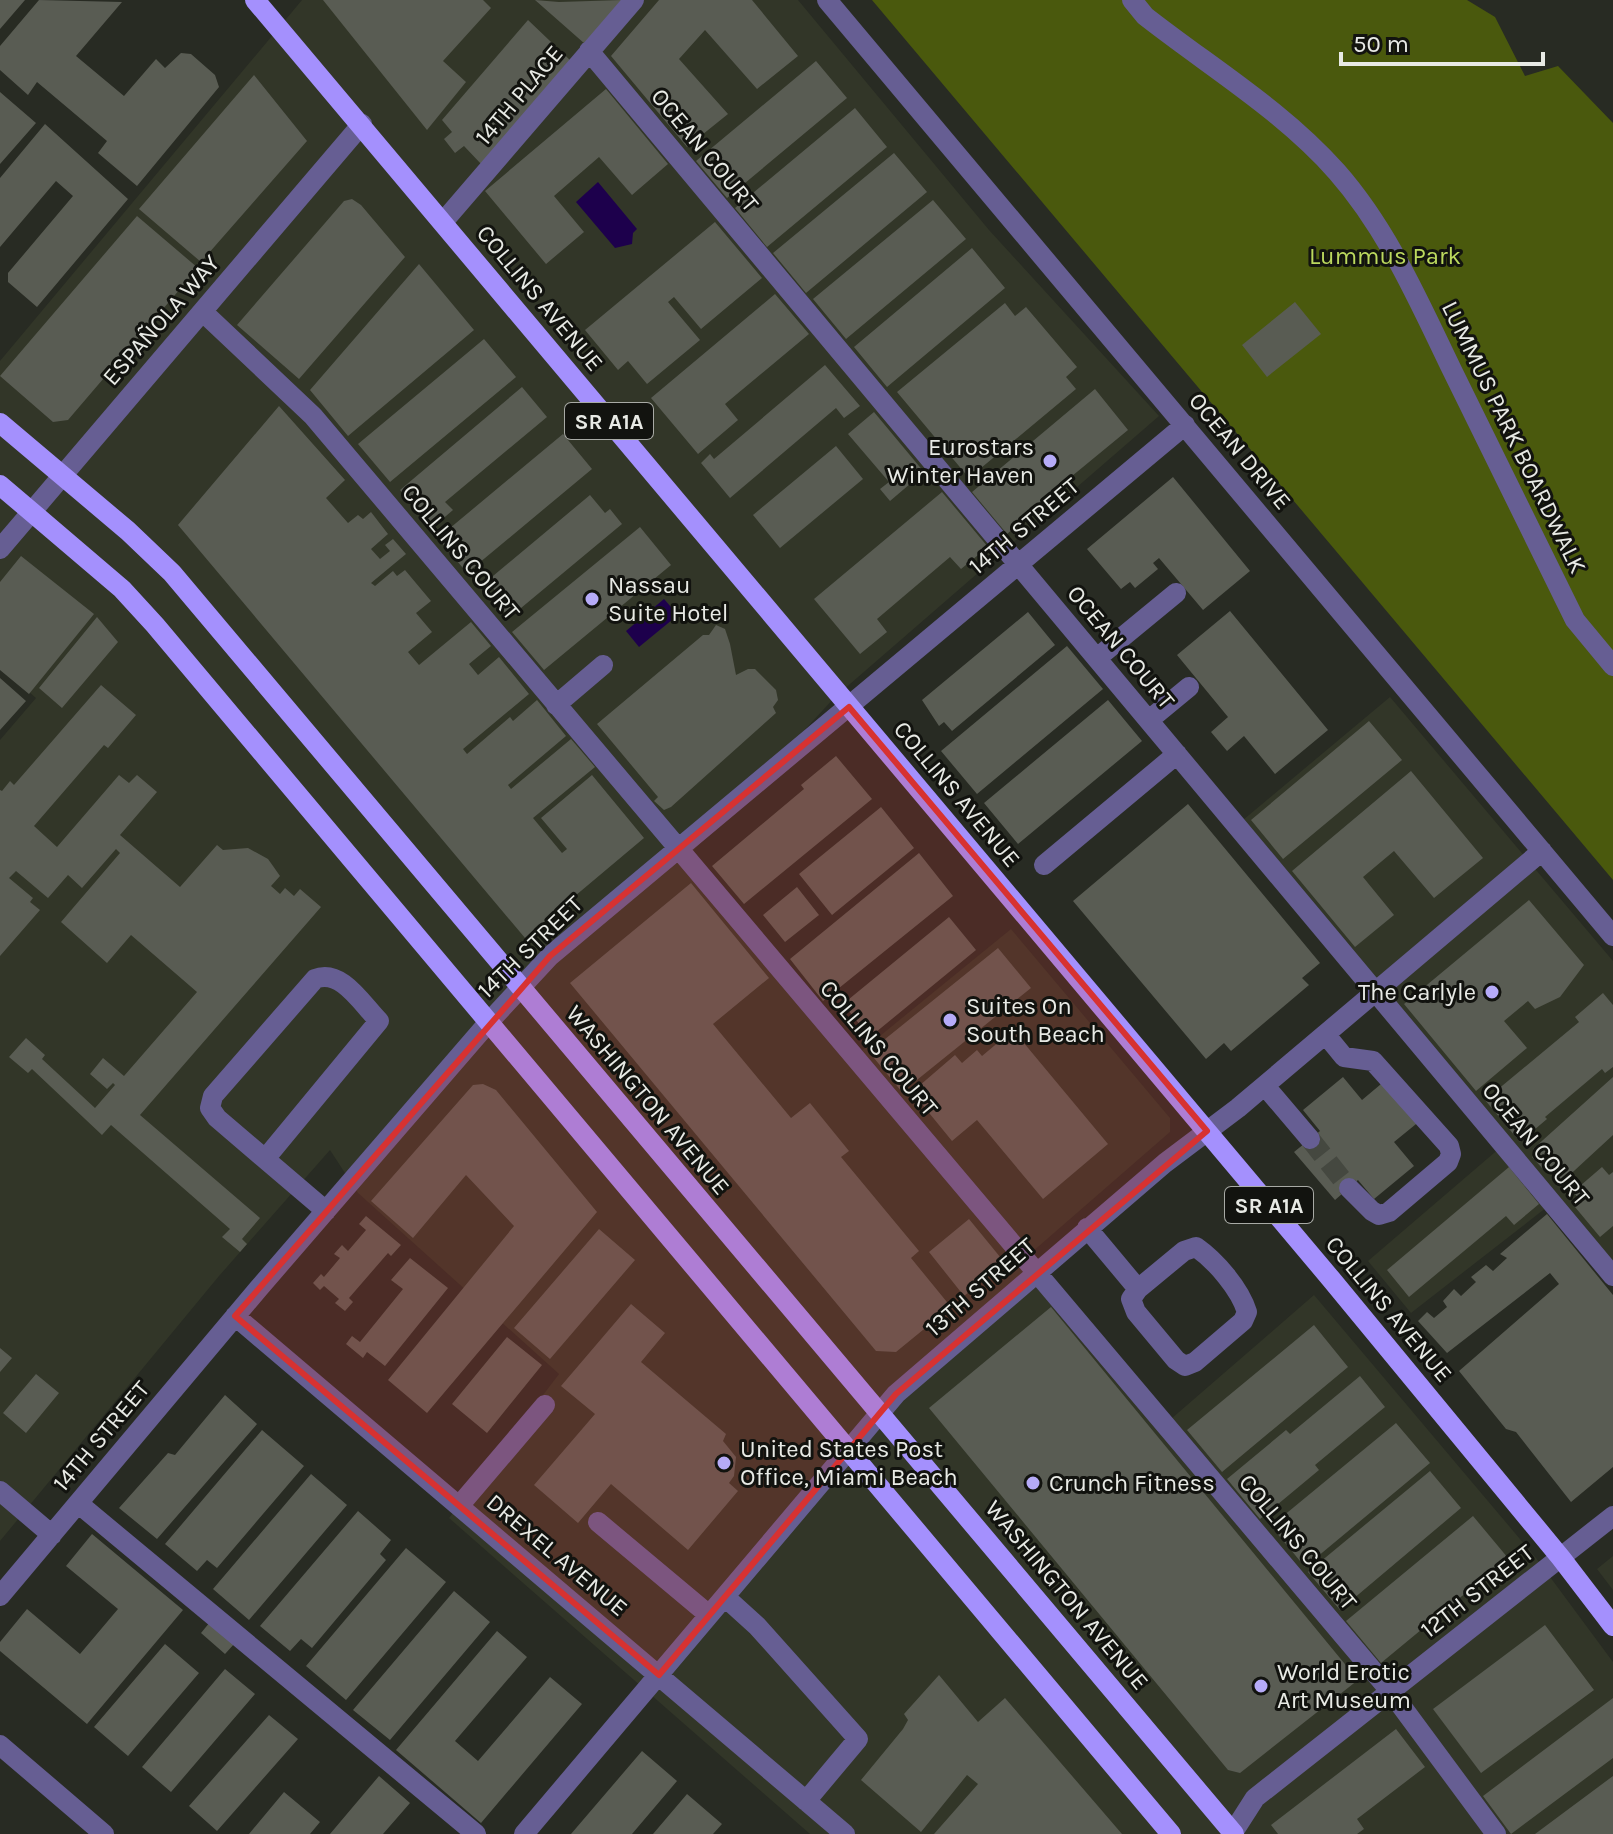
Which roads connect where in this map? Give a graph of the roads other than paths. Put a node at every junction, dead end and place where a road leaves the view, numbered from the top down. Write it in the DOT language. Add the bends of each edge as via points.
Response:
graph roads {
  1 [pos="255,0"];
  2 [pos="634,0"];
  3 [pos="827,0"];
  4 [pos="1132,0"];
  5 [pos="589,51"];
  6 [pos="362,124"];
  7 [pos="443,222"];
  8 [pos="203,312"];
  9 [pos="0,423"];
  10 [pos="1185,425"];
  11 [pos="61,476"];
  12 [pos="0,485"];
  13 [pos="32,512"];
  14 [pos="0,549"];
  15 [pos="1018,565"];
  16 [pos="1176,593"];
  17 [pos="1097,658"];
  18 [pos="603,665"];
  19 [pos="1613,666"];
  20 [pos="1189,687"];
  21 [pos="556,705"];
  22 [pos="849,707"];
  23 [pos="1149,720"];
  24 [pos="1177,754"];
  25 [pos="679,850"];
  26 [pos="1542,851"];
  27 [pos="1044,865"];
  28 [pos="1613,936"];
  29 [pos="519,988"];
  30 [pos="1375,992"];
  31 [pos="488,1023"];
  32 [pos="1326,1035"];
  33 [pos="1265,1086"];
  34 [pos="1207,1131"];
  35 [pos="1310,1139"];
  36 [pos="265,1159"];
  37 [pos="1349,1188"];
  38 [pos="326,1211"];
  39 [pos="1087,1228"];
  40 [pos="1036,1273"];
  41 [pos="1613,1276"];
  42 [pos="1138,1289"];
  43 [pos="235,1316"];
  44 [pos="545,1405"];
  45 [pos="878,1413"];
  46 [pos="848,1449"];
  47 [pos="0,1491"];
  48 [pos="79,1504"];
  49 [pos="459,1506"];
  50 [pos="1613,1516"];
  51 [pos="598,1522"];
  52 [pos="52,1535"];
  53 [pos="1561,1558"];
  54 [pos="0,1596"];
  55 [pos="725,1597"];
  56 [pos="709,1615"];
  57 [pos="1613,1626"];
  58 [pos="659,1675"];
  59 [pos="1391,1692"];
  60 [pos="0,1745"];
  61 [pos="806,1801"];
  62 [pos="1233,1833"];
  63 [pos="104,1834"];
  64 [pos="476,1834"];
  65 [pos="524,1834"];
  66 [pos="845,1834"];
  67 [pos="1171,1834"];
  68 [pos="1496,1834"];
  1 -- 6 [label="main road, COLLINS AVENUE / SR A1A"];
  2 -- 5 [label="street, 14TH PLACE"];
  3 -- 10 [label="street, OCEAN DRIVE"];
  4 -- 19 [label="street, LUMMUS PARK BOARDWALK" via="1145,16 1298,134 1367,209 1401,266 1575,620"];
  5 -- 7 [label="street, 14TH PLACE"];
  5 -- 15 [label="street, OCEAN COURT"];
  6 -- 7 [label="main road, COLLINS AVENUE / SR A1A"];
  6 -- 8 [label="street, ESPAÑOLA WAY"];
  7 -- 22 [label="main road, COLLINS AVENUE / SR A1A"];
  8 -- 11 [label="street, ESPAÑOLA WAY"];
  8 -- 21 [label="street, COLLINS COURT" via="313,416"];
  9 -- 11 [label="main road, WASHINGTON AVENUE"];
  10 -- 15 [label="street, 14TH STREET"];
  10 -- 26 [label="street, OCEAN DRIVE"];
  11 -- 13 [label="street, ESPAÑOLA WAY"];
  11 -- 29 [label="main road, WASHINGTON AVENUE" via="172,573"];
  12 -- 13 [label="main road"];
  13 -- 14 [label="street, ESPAÑOLA WAY"];
  13 -- 31 [label="main road" via="122,589 155,625"];
  15 -- 17 [label="street, OCEAN COURT"];
  15 -- 22 [label="street, 14TH STREET"];
  16 -- 17 [label="street"];
  17 -- 23 [label="street, OCEAN COURT"];
  18 -- 21 [label="street"];
  20 -- 23 [label="street"];
  21 -- 25 [label="street, COLLINS COURT"];
  22 -- 25 [label="street, 14TH STREET"];
  22 -- 34 [label="main road, COLLINS AVENUE / SR A1A"];
  23 -- 24 [label="street, OCEAN COURT"];
  24 -- 27 [label="street"];
  24 -- 30 [label="street, OCEAN COURT"];
  25 -- 29 [label="street, 14TH STREET"];
  25 -- 40 [label="street, COLLINS COURT"];
  26 -- 28 [label="street, OCEAN DRIVE"];
  26 -- 30 [label="street, 13TH STREET"];
  29 -- 31 [label="street, 14TH STREET"];
  29 -- 45 [label="main road, WASHINGTON AVENUE"];
  30 -- 32 [label="street, 13TH STREET"];
  30 -- 41 [label="street, OCEAN COURT"];
  31 -- 38 [label="street, 14TH STREET"];
  31 -- 46 [label="main road"];
  32 -- 33 [label="street, 13TH STREET"];
  32 -- 37 [label="street" via="1344,1057 1373,1061 1451,1154 1389,1212 1372,1211"];
  33 -- 34 [label="street, 13TH STREET"];
  33 -- 35 [label="street"];
  34 -- 39 [label="street, 13TH STREET"];
  34 -- 53 [label="main road, COLLINS AVENUE / SR A1A"];
  36 -- 36 [label="street" via="217,1118 210,1108 213,1096 315,979 337,978 379,1021"];
  36 -- 38 [label="street"];
  38 -- 43 [label="street, 14TH STREET"];
  39 -- 40 [label="street, 13TH STREET"];
  39 -- 42 [label="street"];
  40 -- 45 [label="street, 13TH STREET"];
  40 -- 59 [label="street, COLLINS COURT"];
  42 -- 42 [label="street" via="1196,1247 1244,1301 1247,1312 1243,1321 1185,1366 1136,1312 1131,1299"];
  43 -- 48 [label="street, 14TH STREET"];
  43 -- 49 [label="street, DREXEL AVENUE"];
  44 -- 49 [label="street"];
  45 -- 46 [label="street, 13TH STREET"];
  45 -- 62 [label="main road, WASHINGTON AVENUE"];
  46 -- 55 [label="street, 13TH STREET"];
  46 -- 67 [label="main road"];
  47 -- 52 [label="street"];
  48 -- 52 [label="street, 14TH STREET"];
  48 -- 64 [label="street"];
  49 -- 58 [label="street, DREXEL AVENUE"];
  50 -- 53 [label="street, 12TH STREET"];
  51 -- 56 [label="street"];
  52 -- 54 [label="street, 14TH STREET"];
  53 -- 57 [label="main road, COLLINS AVENUE / SR A1A"];
  53 -- 59 [label="street, 12TH STREET"];
  55 -- 56 [label="street, 13TH STREET"];
  55 -- 61 [label="street" via="858,1739"];
  56 -- 58 [label="street, 13TH STREET"];
  58 -- 61 [label="street, DREXEL AVENUE"];
  58 -- 65 [label="street, 13TH STREET"];
  59 -- 62 [label="street, 12TH STREET" via="1255,1798"];
  59 -- 68 [label="street, COLLINS COURT"];
  60 -- 63 [label="street"];
  61 -- 66 [label="street, DREXEL AVENUE"];
}
